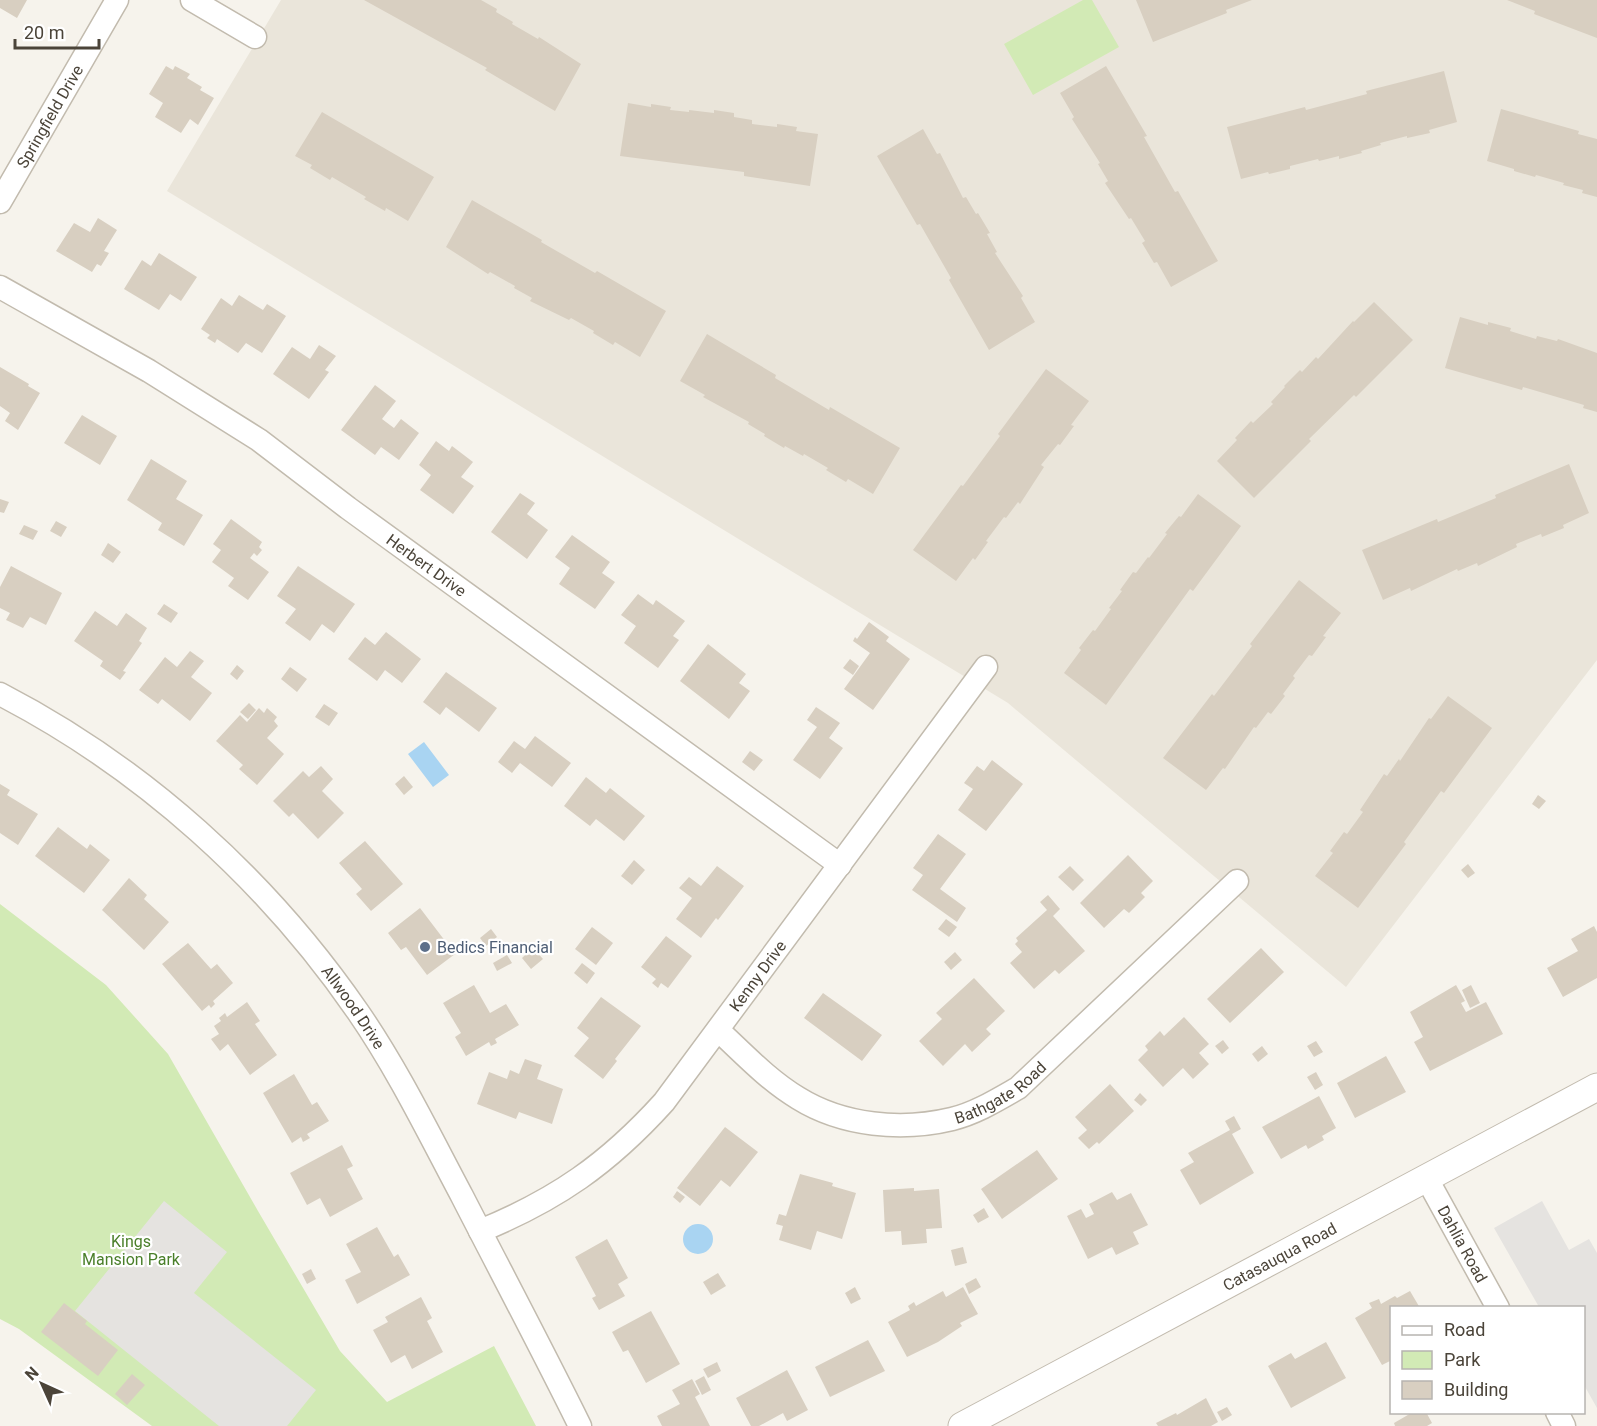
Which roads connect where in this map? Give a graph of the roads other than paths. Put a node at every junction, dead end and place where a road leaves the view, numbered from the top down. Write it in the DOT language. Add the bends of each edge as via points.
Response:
graph roads {
  1 [pos="117,0"];
  2 [pos="192,0"];
  3 [pos="255,37"];
  4 [pos="0,202"];
  5 [pos="0,287"];
  6 [pos="986,667"];
  7 [pos="0,694"];
  8 [pos="840,865"];
  9 [pos="1237,881"];
  10 [pos="718,1030"];
  11 [pos="1597,1087"];
  12 [pos="1427,1179"];
  13 [pos="480,1231"];
  14 [pos="1497,1306"];
  15 [pos="580,1426"];
  16 [pos="962,1426"];
  1 -- 4 [label="street, Springfield Drive"];
  2 -- 3 [label="street"];
  5 -- 8 [label="street, Herbert Drive" via="149,371 259,440"];
  6 -- 8 [label="street, Kenny Drive"];
  7 -- 13 [label="street, Allwood Drive" via="115,764 184,818 247,877 299,934 358,1012 404,1086"];
  8 -- 10 [label="street, Kenny Drive"];
  9 -- 10 [label="street, Bathgate Road" via="1018,1088 954,1119 919,1125 883,1125 837,1115 799,1098 770,1078"];
  10 -- 13 [label="street, Kenny Drive" via="664,1102 610,1156 548,1199"];
  11 -- 12 [label="street, Catasauqua Road"];
  12 -- 14 [label="street, Dahlia Road"];
  12 -- 16 [label="street, Catasauqua Road"];
  13 -- 15 [label="street, Allwood Drive"];
}
